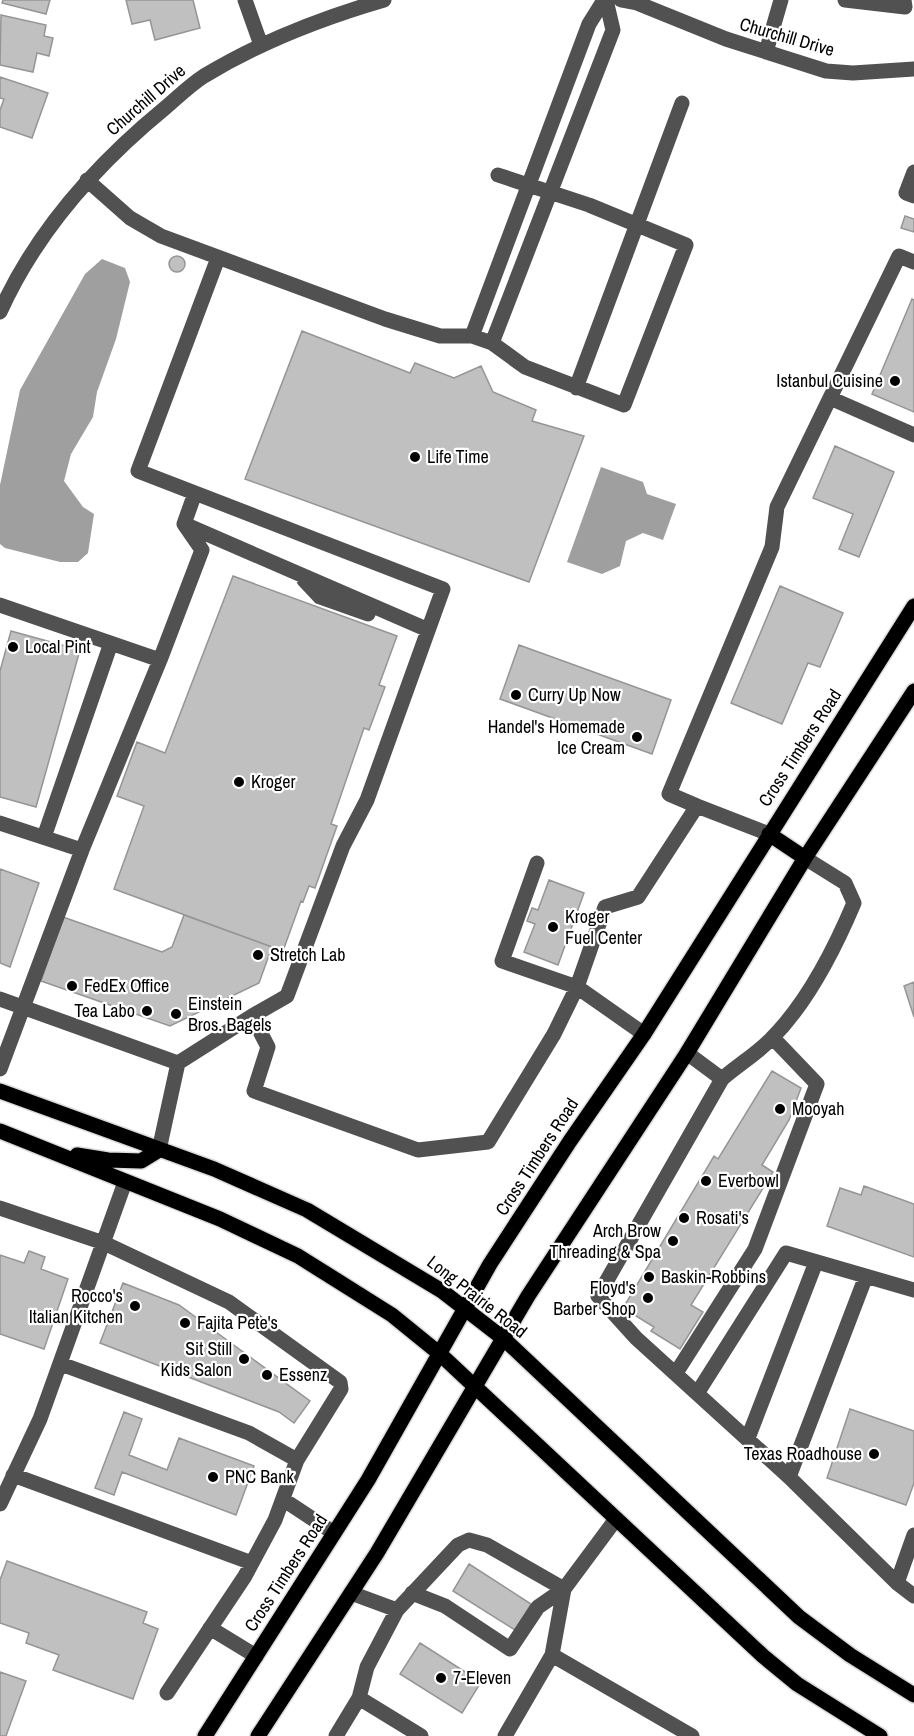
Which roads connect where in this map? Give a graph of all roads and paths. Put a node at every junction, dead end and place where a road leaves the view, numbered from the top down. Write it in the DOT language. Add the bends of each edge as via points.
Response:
graph roads {
  1 [pos="245,0"];
  2 [pos="384,0"];
  3 [pos="605,0"];
  4 [pos="621,0"];
  5 [pos="782,0"];
  6 [pos="845,0"];
  7 [pos="908,6"];
  8 [pos="261,45"];
  9 [pos="766,52"];
  10 [pos="914,69"];
  11 [pos="682,103"];
  12 [pos="914,172"];
  13 [pos="498,175"];
  14 [pos="87,180"];
  15 [pos="529,185"];
  16 [pos="551,191"];
  17 [pos="910,194"];
  18 [pos="636,225"];
  19 [pos="218,258"];
  20 [pos="914,262"];
  21 [pos="0,312"];
  22 [pos="472,336"];
  23 [pos="492,343"];
  24 [pos="576,388"];
  25 [pos="830,398"];
  26 [pos="914,435"];
  27 [pos="195,493"];
  28 [pos="184,524"];
  29 [pos="0,605"];
  30 [pos="914,606"];
  31 [pos="426,629"];
  32 [pos="111,643"];
  33 [pos="160,660"];
  34 [pos="914,691"];
  35 [pos="698,806"];
  36 [pos="0,823"];
  37 [pos="769,834"];
  38 [pos="44,837"];
  39 [pos="82,850"];
  40 [pos="805,858"];
  41 [pos="537,863"];
  42 [pos="577,987"];
  43 [pos="0,999"];
  44 [pos="22,1008"];
  45 [pos="252,1016"];
  46 [pos="644,1034"];
  47 [pos="773,1038"];
  48 [pos="687,1053"];
  49 [pos="178,1063"];
  50 [pos="0,1069"];
  51 [pos="722,1079"];
  52 [pos="0,1091"];
  53 [pos="0,1131"];
  54 [pos="159,1150"];
  55 [pos="54,1151"];
  56 [pos="125,1182"];
  57 [pos="0,1208"];
  58 [pos="104,1243"];
  59 [pos="816,1262"];
  60 [pos="866,1276"];
  61 [pos="914,1290"];
  62 [pos="465,1309"];
  63 [pos="504,1339"];
  64 [pos="440,1354"];
  65 [pos="61,1364"];
  66 [pos="676,1373"];
  67 [pos="474,1389"];
  68 [pos="698,1392"];
  69 [pos="748,1438"];
  70 [pos="297,1460"];
  71 [pos="14,1475"];
  72 [pos="789,1476"];
  73 [pos="2,1495"];
  74 [pos="284,1500"];
  75 [pos="616,1518"];
  76 [pos="334,1533"];
  77 [pos="914,1535"];
  78 [pos="252,1563"];
  79 [pos="897,1583"];
  80 [pos="564,1589"];
  81 [pos="351,1593"];
  82 [pos="412,1593"];
  83 [pos="914,1596"];
  84 [pos="397,1610"];
  85 [pos="210,1628"];
  86 [pos="552,1655"];
  87 [pos="256,1656"];
  88 [pos="167,1693"];
  89 [pos="914,1695"];
  90 [pos="359,1698"];
  91 [pos="205,1736"];
  92 [pos="258,1736"];
  93 [pos="336,1736"];
  94 [pos="421,1736"];
  95 [pos="505,1736"];
  96 [pos="692,1736"];
  97 [pos="880,1736"];
  1 -- 8 [label="street"];
  2 -- 8 [label="street, Churchill Drive" via="335,14"];
  3 -- 15 [label="street" via="589,24"];
  3 -- 16 [label="street" via="613,30"];
  4 -- 9 [label="street, Churchill Drive"];
  5 -- 9 [label="street"];
  6 -- 7 [label="street"];
  8 -- 14 [label="street, Churchill Drive" via="202,77 146,123"];
  9 -- 10 [label="street, Churchill Drive" via="826,71"];
  11 -- 18 [label="street"];
  12 -- 17 [label="street"];
  13 -- 15 [label="street"];
  14 -- 19 [label="street" via="130,218 161,236"];
  14 -- 21 [label="street, Churchill Drive" via="51,226 10,289"];
  15 -- 16 [label="street"];
  15 -- 22 [label="street"];
  16 -- 18 [label="street"];
  16 -- 23 [label="street"];
  18 -- 24 [label="street"];
  18 -- 24 [label="street" via="686,245 624,405"];
  19 -- 22 [label="street" via="440,336"];
  19 -- 27 [label="street" via="138,471"];
  20 -- 25 [label="street" via="899,256"];
  22 -- 23 [label="street"];
  23 -- 24 [label="street" via="525,367"];
  25 -- 26 [label="street"];
  25 -- 35 [label="street" via="777,507 772,547 669,794"];
  27 -- 28 [label="street"];
  27 -- 31 [label="street" via="443,589"];
  28 -- 31 [label="street"];
  28 -- 33 [label="street" via="202,550"];
  29 -- 32 [label="street"];
  30 -- 37 [label="main road, Cross Timbers Road"];
  31 -- 45 [label="street" via="367,800 343,846 287,996"];
  32 -- 33 [label="street"];
  32 -- 38 [label="street"];
  33 -- 39 [label="street"];
  34 -- 40 [label="main road"];
  35 -- 37 [label="street"];
  35 -- 42 [label="street" via="638,897 605,908"];
  36 -- 38 [label="street"];
  37 -- 40 [label="main road"];
  37 -- 46 [label="main road, Cross Timbers Road"];
  38 -- 39 [label="street"];
  39 -- 44 [label="street"];
  40 -- 47 [label="street" via="845,883 854,903 837,944"];
  40 -- 48 [label="main road"];
  41 -- 42 [label="street" via="502,961"];
  42 -- 45 [label="street" via="554,1034 488,1142 418,1150 254,1091 268,1047"];
  42 -- 46 [label="street"];
  43 -- 44 [label="street"];
  44 -- 49 [label="street"];
  44 -- 50 [label="street"];
  45 -- 49 [label="street"];
  46 -- 62 [label="main road, Cross Timbers Road" via="570,1141"];
  47 -- 51 [label="street"];
  47 -- 66 [label="street" via="817,1084 756,1248"];
  48 -- 51 [label="street"];
  48 -- 63 [label="main road" via="598,1186"];
  49 -- 54 [label="street"];
  51 -- 66 [label="street" via="598,1296 636,1338"];
  52 -- 54 [label="main road, Long Prairie Road"];
  53 -- 55 [label="main road"];
  54 -- 55 [label="main road" via="141,1161"];
  54 -- 62 [label="main road, Long Prairie Road" via="307,1210 400,1264"];
  55 -- 56 [label="main road"];
  56 -- 58 [label="street"];
  56 -- 64 [label="main road" via="220,1219 298,1256 392,1315"];
  57 -- 58 [label="street"];
  58 -- 65 [label="street"];
  58 -- 70 [label="street" via="229,1302 340,1382 341,1389"];
  59 -- 60 [label="street"];
  59 -- 68 [label="street" via="786,1253"];
  59 -- 69 [label="street"];
  60 -- 61 [label="street"];
  60 -- 72 [label="street"];
  62 -- 63 [label="main road, Long Prairie Road"];
  62 -- 64 [label="main road, Cross Timbers Road"];
  63 -- 67 [label="main road"];
  63 -- 89 [label="main road, Long Prairie Road" via="799,1617"];
  64 -- 67 [label="main road"];
  64 -- 76 [label="main road, Cross Timbers Road"];
  65 -- 70 [label="street" via="249,1433"];
  65 -- 71 [label="street"];
  66 -- 68 [label="street"];
  67 -- 75 [label="main road"];
  67 -- 81 [label="main road"];
  68 -- 69 [label="street"];
  69 -- 72 [label="street"];
  70 -- 74 [label="street"];
  71 -- 73 [label="street"];
  71 -- 78 [label="street"];
  72 -- 79 [label="street"];
  74 -- 76 [label="street"];
  74 -- 78 [label="street"];
  75 -- 80 [label="street"];
  75 -- 97 [label="main road" via="797,1684"];
  76 -- 87 [label="main road, Cross Timbers Road"];
  77 -- 79 [label="street"];
  78 -- 85 [label="street"];
  79 -- 83 [label="street"];
  80 -- 82 [label="street" via="487,1545 468,1540 458,1545"];
  80 -- 82 [label="street" via="538,1607 510,1649 446,1606"];
  80 -- 86 [label="street"];
  81 -- 84 [label="street"];
  81 -- 92 [label="main road"];
  82 -- 84 [label="street"];
  84 -- 90 [label="street" via="367,1667"];
  85 -- 87 [label="street"];
  85 -- 88 [label="street"];
  86 -- 95 [label="street"];
  86 -- 96 [label="street"];
  87 -- 91 [label="main road, Cross Timbers Road"];
  90 -- 93 [label="street"];
  90 -- 94 [label="street"];
}
